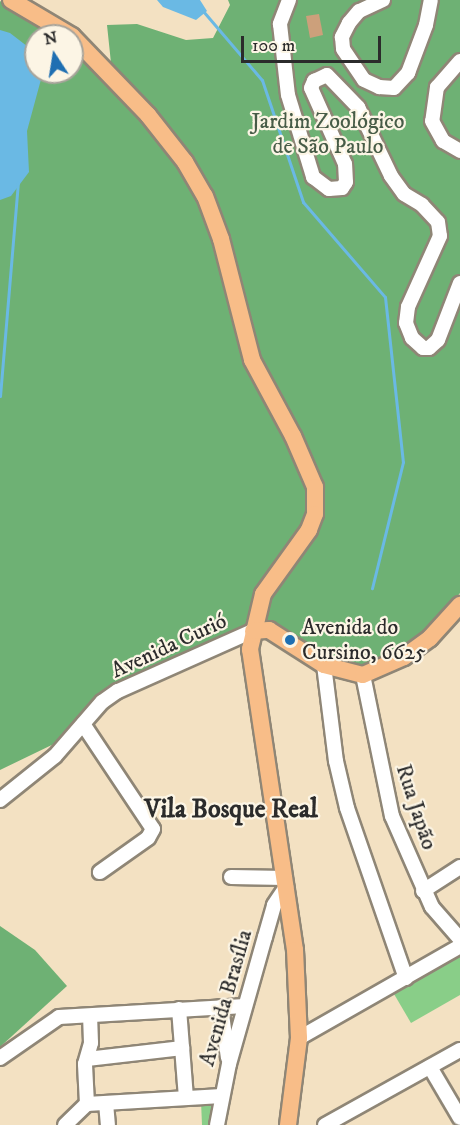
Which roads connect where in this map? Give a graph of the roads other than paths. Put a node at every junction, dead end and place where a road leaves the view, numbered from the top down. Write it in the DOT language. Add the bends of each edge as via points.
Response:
graph roads {
  1 [pos="11,0"];
  2 [pos="289,0"];
  3 [pos="383,0"];
  4 [pos="431,0"];
  5 [pos="52,24"];
  6 [pos="84,48"];
  7 [pos="460,61"];
  8 [pos="460,151"];
  9 [pos="460,283"];
  10 [pos="460,605"];
  11 [pos="254,631"];
  12 [pos="324,665"];
  13 [pos="363,675"];
  14 [pos="83,724"];
  15 [pos="0,800"];
  16 [pos="460,867"];
  17 [pos="100,872"];
  18 [pos="231,877"];
  19 [pos="286,882"];
  20 [pos="423,891"];
  21 [pos="460,939"];
  22 [pos="460,946"];
  23 [pos="406,978"];
  24 [pos="245,1006"];
  25 [pos="221,1007"];
  26 [pos="179,1009"];
  27 [pos="90,1016"];
  28 [pos="298,1038"];
  29 [pos="182,1048"];
  30 [pos="460,1050"];
  31 [pos="0,1058"];
  32 [pos="87,1059"];
  33 [pos="229,1064"];
  34 [pos="430,1067"];
  35 [pos="186,1096"];
  36 [pos="222,1096"];
  37 [pos="106,1103"];
  38 [pos="87,1104"];
  39 [pos="460,1118"];
  40 [pos="65,1125"];
  41 [pos="108,1125"];
  42 [pos="217,1125"];
  43 [pos="288,1125"];
  44 [pos="325,1125"];
  1 -- 5 [label="main road"];
  2 -- 9 [label="street" via="280,24 288,95 313,177 329,189 342,188 346,182 345,164 311,88 314,81 327,75 358,107 391,177 404,194 438,222 440,236 408,307 406,323 412,338 423,348 438,340"];
  3 -- 4 [label="street" via="359,11 349,23 342,37 343,49 364,80 394,88 408,73"];
  6 -- 11 [label="main road" via="148,115 185,162 205,196 221,239 252,360 293,436 315,488 315,514 309,530 263,594"];
  7 -- 8 [label="street" via="437,87 432,121 443,141"];
  10 -- 13 [label="main road" via="430,638 404,657"];
  11 -- 12 [label="main road" via="277,634"];
  11 -- 14 [label="street, Avenida Curió" via="118,691"];
  11 -- 19 [label="main road" via="250,652"];
  12 -- 13 [label="main road"];
  12 -- 23 [label="street" via="346,808"];
  13 -- 20 [label="street, Rua Japão" via="390,807"];
  14 -- 15 [label="street, Avenida Curió" via="46,764"];
  14 -- 17 [label="street" via="153,829 148,838"];
  16 -- 20 [label="street"];
  18 -- 19 [label="street"];
  19 -- 24 [label="street, Avenida Brasília" via="274,905"];
  19 -- 28 [label="main road" via="295,950"];
  20 -- 21 [label="street, Rua Japão"];
  22 -- 23 [label="street"];
  23 -- 28 [label="street"];
  24 -- 25 [label="street"];
  24 -- 33 [label="street, Avenida Brasília"];
  25 -- 26 [label="street"];
  25 -- 33 [label="street"];
  26 -- 27 [label="street"];
  26 -- 29 [label="street"];
  27 -- 31 [label="street" via="49,1021"];
  27 -- 32 [label="street"];
  28 -- 43 [label="main road"];
  29 -- 32 [label="street"];
  29 -- 35 [label="street"];
  30 -- 34 [label="street"];
  32 -- 38 [label="street"];
  33 -- 36 [label="street, Avenida Brasília"];
  34 -- 39 [label="street"];
  34 -- 44 [label="street"];
  35 -- 36 [label="street"];
  35 -- 37 [label="street"];
  36 -- 42 [label="street, Avenida Brasília"];
  37 -- 38 [label="street"];
  37 -- 41 [label="street"];
  38 -- 40 [label="street"];
}
